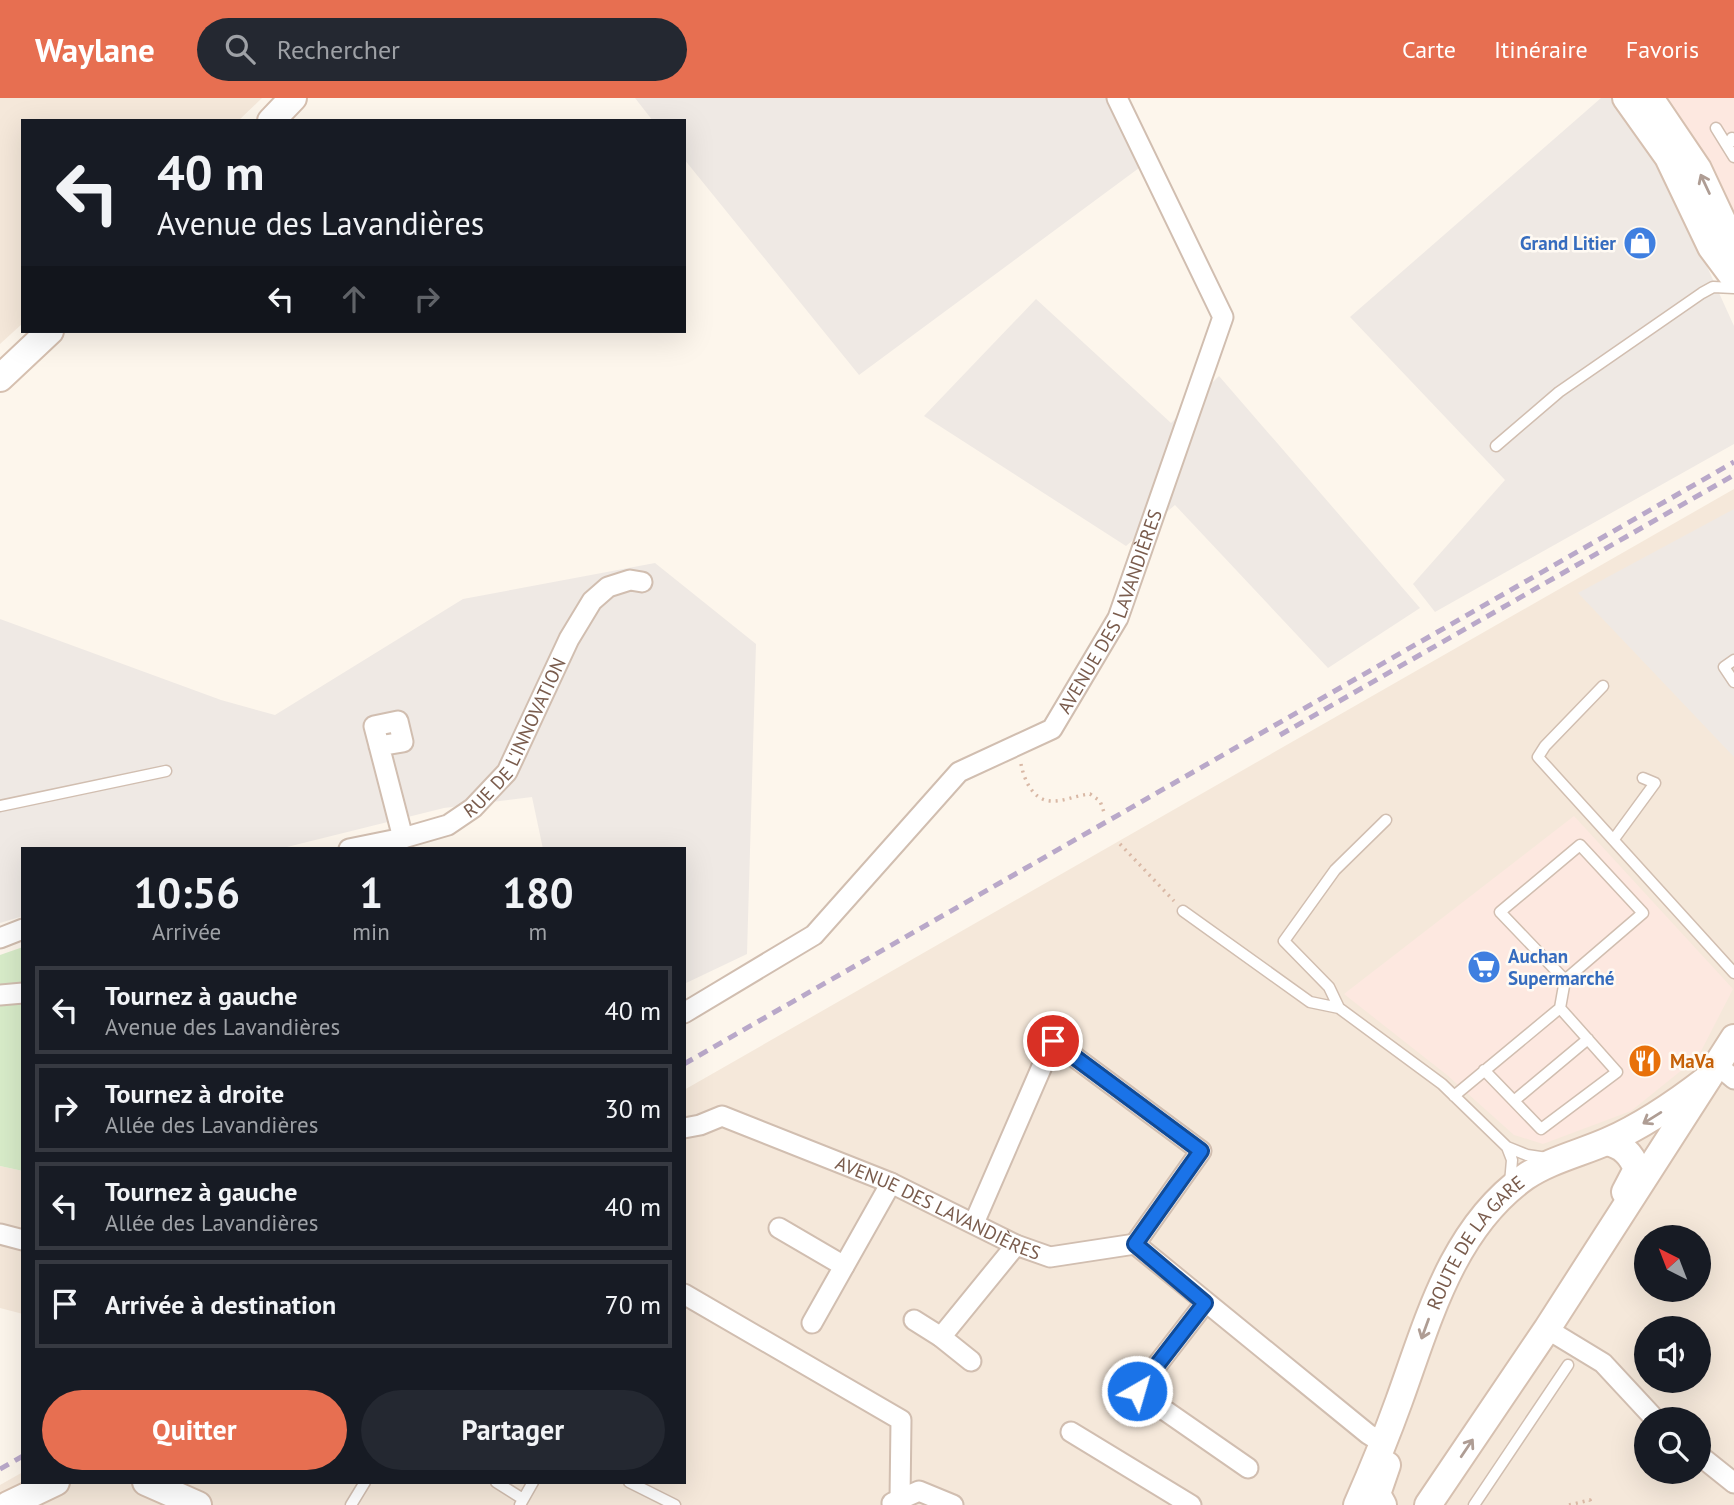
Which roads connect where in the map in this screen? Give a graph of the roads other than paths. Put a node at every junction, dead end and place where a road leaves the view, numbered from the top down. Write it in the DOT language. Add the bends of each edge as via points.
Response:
graph roads {
  1 [pos="293,98"];
  2 [pos="1116,98"];
  3 [pos="1638,102"];
  4 [pos="273,119"];
  5 [pos="1716,128"];
  6 [pos="1734,157"];
  7 [pos="1734,246"];
  8 [pos="1734,278"];
  9 [pos="1734,288"];
  10 [pos="48,333"];
  11 [pos="0,378"];
  12 [pos="1496,446"];
  13 [pos="642,582"];
  14 [pos="1734,660"];
  15 [pos="1734,682"];
  16 [pos="1603,686"];
  17 [pos="379,746"];
  18 [pos="166,771"];
  19 [pos="1643,778"];
  20 [pos="0,806"];
  21 [pos="1386,820"];
  22 [pos="403,838"];
  23 [pos="1614,839"];
  24 [pos="359,847"];
  25 [pos="1184,911"];
  26 [pos="21,930"];
  27 [pos="0,938"];
  28 [pos="1734,973"];
  29 [pos="1565,979"];
  30 [pos="21,993"];
  31 [pos="0,995"];
  32 [pos="1339,1008"];
  33 [pos="1559,1008"];
  34 [pos="686,1012"];
  35 [pos="1734,1038"];
  36 [pos="1588,1039"];
  37 [pos="1484,1070"];
  38 [pos="1719,1074"];
  39 [pos="1454,1096"];
  40 [pos="1515,1100"];
  41 [pos="686,1128"];
  42 [pos="1607,1142"];
  43 [pos="1507,1147"];
  44 [pos="1563,1158"];
  45 [pos="891,1183"];
  46 [pos="1508,1190"];
  47 [pos="974,1223"];
  48 [pos="779,1228"];
  49 [pos="0,1234"];
  50 [pos="21,1239"];
  51 [pos="1135,1244"];
  52 [pos="1016,1245"];
  53 [pos="1600,1247"];
  54 [pos="844,1266"];
  55 [pos="686,1295"];
  56 [pos="1205,1303"];
  57 [pos="914,1320"];
  58 [pos="812,1323"];
  59 [pos="1547,1329"];
  60 [pos="941,1337"];
  61 [pos="971,1361"];
  62 [pos="1568,1365"];
  63 [pos="1645,1407"];
  64 [pos="1071,1432"];
  65 [pos="1384,1444"];
  66 [pos="1711,1465"];
  67 [pos="1248,1468"];
  68 [pos="1734,1483"];
  69 [pos="52,1484"];
  70 [pos="151,1484"];
  71 [pos="364,1484"];
  72 [pos="499,1484"];
  73 [pos="532,1484"];
  74 [pos="633,1484"];
  75 [pos="522,1502"];
  76 [pos="894,1502"];
  77 [pos="1434,1502"];
  78 [pos="8,1505"];
  79 [pos="198,1505"];
  80 [pos="351,1505"];
  81 [pos="675,1505"];
  82 [pos="953,1505"];
  83 [pos="1191,1505"];
  84 [pos="1357,1505"];
  85 [pos="1383,1505"];
  86 [pos="1474,1505"];
  1 -- 4 [label="main road"];
  2 -- 34 [label="street, AVENUE DES LAVANDIÈRES" via="1223,317 1118,618 1052,729 959,772 814,935"];
  7 -- 3 [label="main road, one-way" via="1698,169"];
  3 -- 8 [label="main road" via="1711,247"];
  5 -- 6 [label="lane"];
  9 -- 12 [label="lane" via="1713,287 1702,293 1559,392"];
  10 -- 11 [label="main road"];
  13 -- 22 [label="street, RUE DE L'INNOVATION" via="630,580 608,587 592,601 569,639 507,772 473,808 448,825"];
  14 -- 15 [label="lane" via="1724,667"];
  16 -- 23 [label="lane" via="1538,757"];
  17 -- 22 [label="street"];
  18 -- 20 [label="lane"];
  19 -- 23 [label="lane" via="1655,783"];
  21 -- 32 [label="lane" via="1335,870 1284,941 1329,987"];
  22 -- 24 [label="street, RUE DE L'INNOVATION"];
  23 -- 28 [label="lane"];
  25 -- 32 [label="lane" via="1310,1002"];
  26 -- 27 [label="street"];
  29 -- 29 [label="lane" via="1643,913 1580,845 1500,912"];
  29 -- 33 [label="lane"];
  30 -- 31 [label="street"];
  32 -- 39 [label="lane"];
  33 -- 36 [label="lane"];
  33 -- 37 [label="lane"];
  35 -- 38 [label="main road, ROUTE DE LA GARE"];
  36 -- 40 [label="lane"];
  36 -- 40 [label="lane" via="1617,1072 1541,1129"];
  37 -- 39 [label="lane"];
  37 -- 40 [label="lane"];
  38 -- 42 [label="main road, ROUTE DE LA GARE, one-way" via="1650,1121"];
  38 -- 53 [label="main road, ROUTE DE LA GARE"];
  39 -- 43 [label="lane"];
  41 -- 45 [label="street, AVENUE DES LAVANDIÈRES" via="722,1116"];
  42 -- 44 [label="main road, ROUTE DE LA GARE"];
  42 -- 53 [label="main road" via="1626,1151 1637,1169 1601,1235"];
  43 -- 44 [label="lane" via="1527,1155"];
  43 -- 46 [label="lane" via="1512,1160"];
  44 -- 46 [label="main road, ROUTE DE LA GARE"];
  45 -- 47 [label="street, AVENUE DES LAVANDIÈRES"];
  45 -- 54 [label="street"];
  46 -- 65 [label="main road, ROUTE DE LA GARE, one-way" via="1458,1252 1430,1314"];
  47 -- 51 [label="street" via="1053,1041 1201,1151"];
  47 -- 52 [label="street, AVENUE DES LAVANDIÈRES"];
  48 -- 54 [label="street"];
  49 -- 50 [label="street"];
  51 -- 52 [label="street, AVENUE DES LAVANDIÈRES" via="1051,1257"];
  51 -- 56 [label="street"];
  52 -- 60 [label="street"];
  53 -- 59 [label="main road, ROUTE DE LA GARE"];
  54 -- 58 [label="street"];
  55 -- 76 [label="street" via="901,1420"];
  56 -- 65 [label="street"];
  56 -- 67 [label="street" via="1137,1391"];
  57 -- 60 [label="street"];
  59 -- 63 [label="street" via="1603,1363"];
  77 -- 59 [label="main road, ROUTE DE LA GARE, one-way"];
  60 -- 61 [label="street"];
  62 -- 86 [label="lane"];
  64 -- 83 [label="street"];
  65 -- 84 [label="main road, ROUTE DE LA GARE"];
  65 -- 85 [label="main road" via="1389,1460 1377,1494"];
  66 -- 68 [label="street"];
  69 -- 78 [label="main road"];
  70 -- 79 [label="main road"];
  71 -- 80 [label="lane"];
  72 -- 75 [label="lane"];
  73 -- 75 [label="lane"];
  74 -- 81 [label="lane"];
  76 -- 82 [label="street" via="919,1491"];
}
